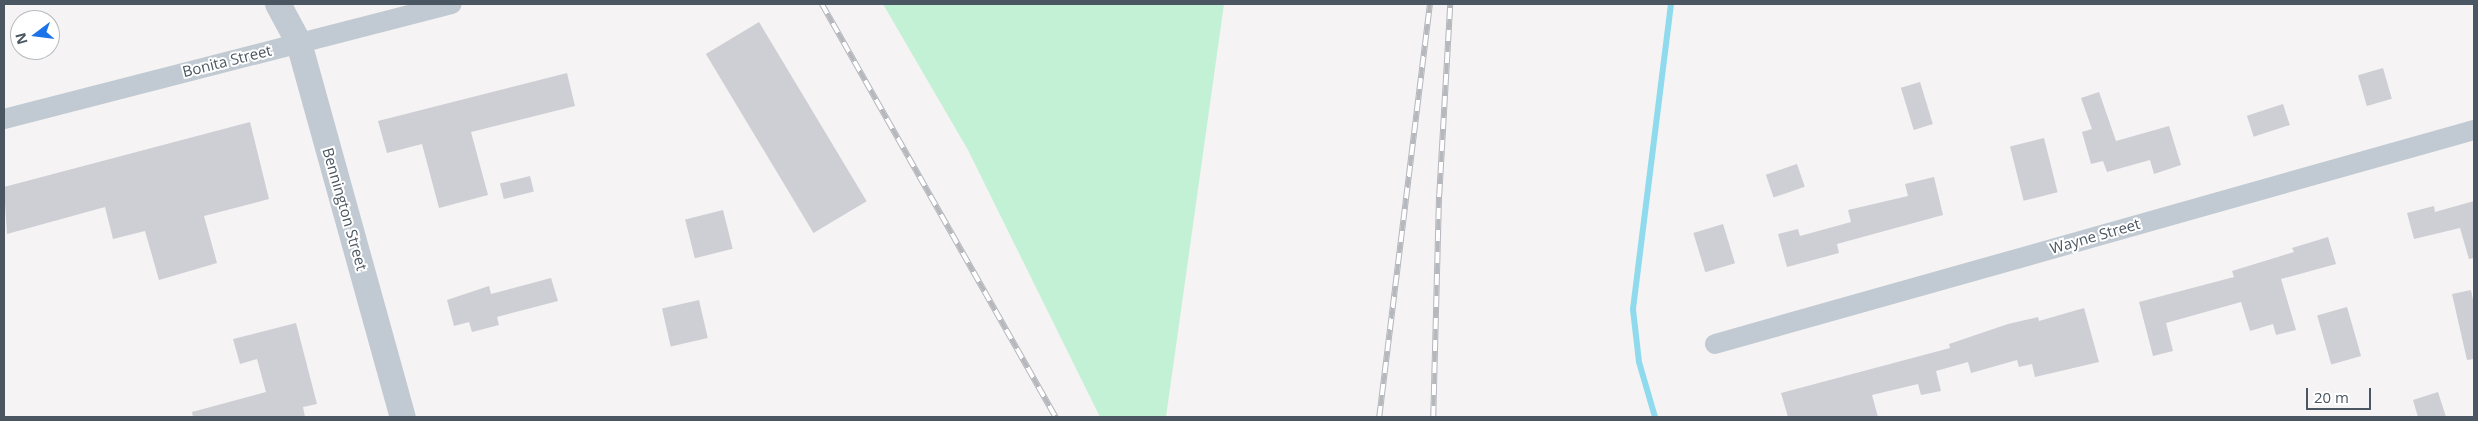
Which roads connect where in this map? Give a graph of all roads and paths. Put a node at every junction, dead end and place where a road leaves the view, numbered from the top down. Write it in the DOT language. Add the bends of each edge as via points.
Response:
graph roads {
  1 [pos="278,4"];
  2 [pos="451,4"];
  3 [pos="299,43"];
  4 [pos="4,118"];
  5 [pos="2474,130"];
  6 [pos="1715,344"];
  7 [pos="403,417"];
  1 -- 3 [label="street, Bennington Street"];
  2 -- 3 [label="street, Bonita Street"];
  3 -- 4 [label="street, Bonita Street"];
  3 -- 7 [label="street, Bennington Street"];
  5 -- 6 [label="street, Wayne Street"];
}
